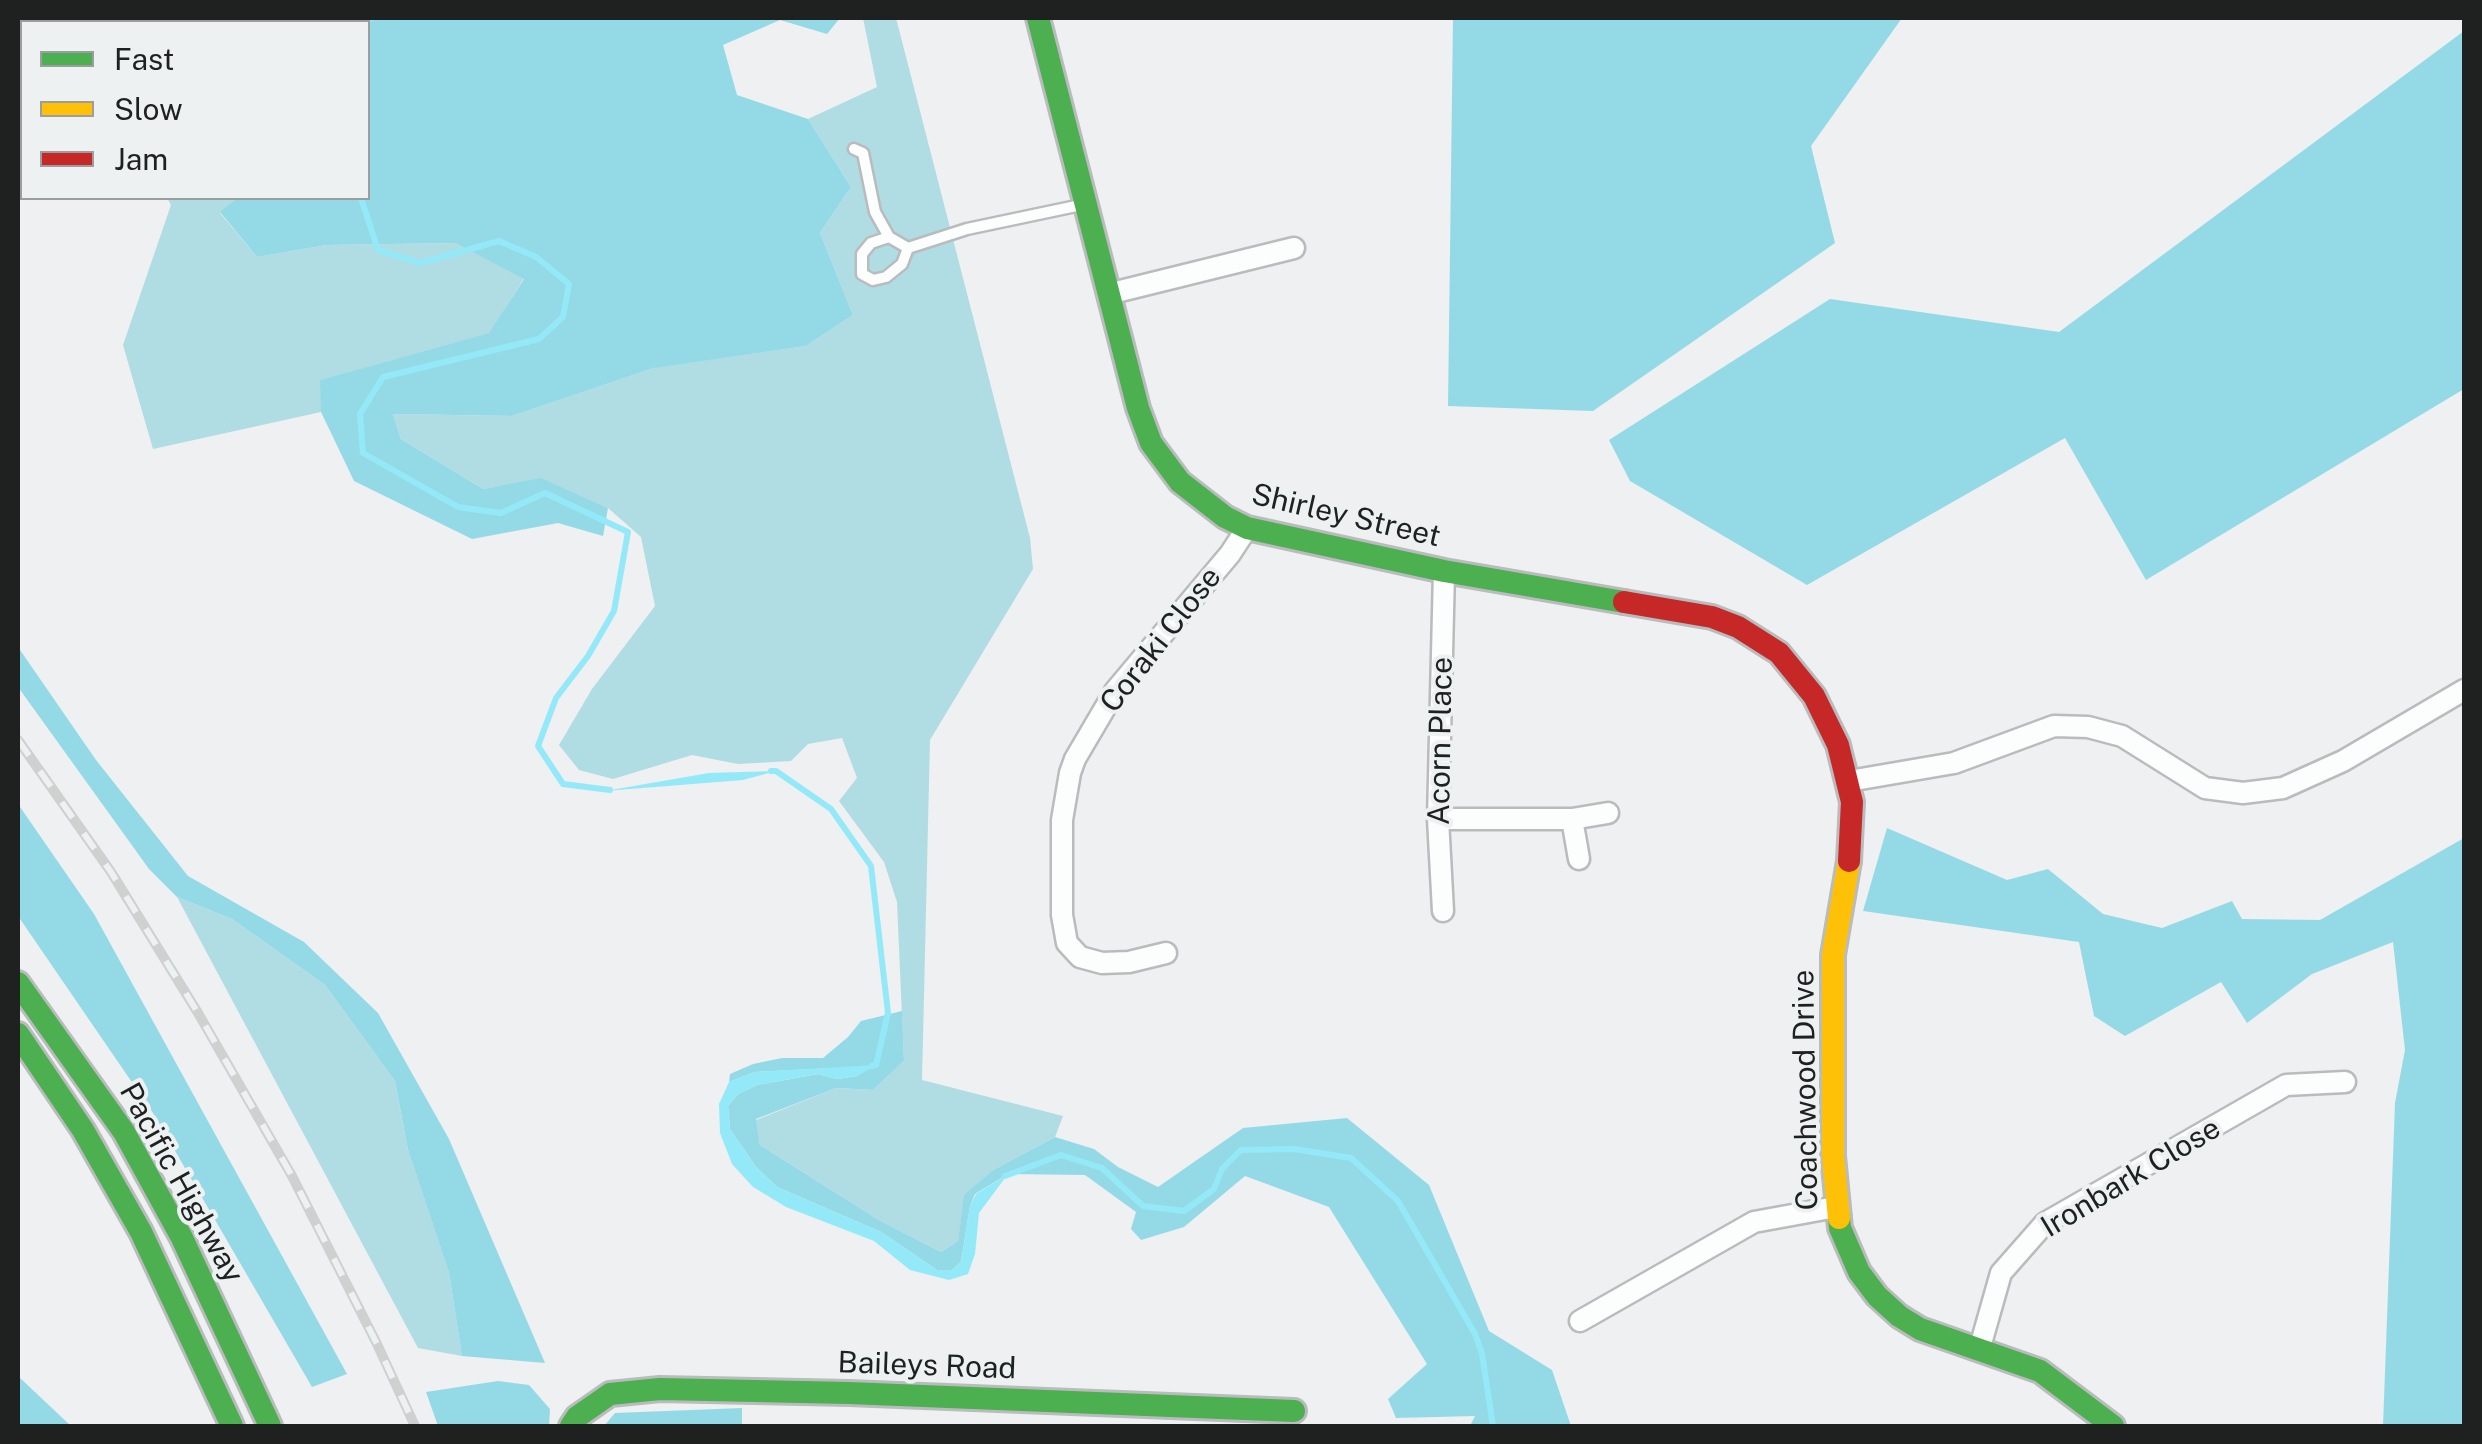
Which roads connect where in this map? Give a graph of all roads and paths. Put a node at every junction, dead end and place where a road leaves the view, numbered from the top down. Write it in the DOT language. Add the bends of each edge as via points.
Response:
graph roads {
  1 [pos="1038,18"];
  2 [pos="854,149"];
  3 [pos="1087,203"];
  4 [pos="889,237"];
  5 [pos="908,248"];
  6 [pos="1294,248"];
  7 [pos="1108,294"];
  8 [pos="1247,528"];
  9 [pos="1444,570"];
  10 [pos="2464,690"];
  11 [pos="1850,782"];
  12 [pos="1608,814"];
  13 [pos="1438,819"];
  14 [pos="1572,819"];
  15 [pos="1578,859"];
  16 [pos="1442,911"];
  17 [pos="1166,954"];
  18 [pos="18,983"];
  19 [pos="18,1034"];
  20 [pos="2345,1082"];
  21 [pos="1836,1207"];
  22 [pos="1580,1321"];
  23 [pos="1980,1347"];
  24 [pos="1294,1411"];
  25 [pos="1248,1418"];
  26 [pos="232,1426"];
  27 [pos="270,1426"];
  28 [pos="572,1426"];
  29 [pos="2113,1426"];
  1 -- 3 [label="street, Shirley Street"];
  2 -- 4 [label="lane" via="863,154 875,212"];
  3 -- 5 [label="lane"];
  3 -- 7 [label="street, Shirley Street"];
  4 -- 5 [label="lane"];
  4 -- 5 [label="lane" via="870,243 862,274 886,277"];
  6 -- 7 [label="street"];
  7 -- 8 [label="street, Shirley Street" via="1151,443 1180,482"];
  8 -- 9 [label="street, Shirley Street"];
  8 -- 17 [label="street, Coraki Close" via="1116,690 1070,773 1062,820 1067,943 1102,963"];
  9 -- 11 [label="street, Shirley Street" via="1712,617 1738,628 1779,654 1814,696"];
  9 -- 13 [label="street, Acorn Place"];
  10 -- 11 [label="street" via="2283,788 2204,788 2122,736 2054,726 1954,763"];
  11 -- 21 [label="street, Coachwood Drive" via="1853,828 1833,956"];
  12 -- 14 [label="street"];
  13 -- 14 [label="street"];
  13 -- 16 [label="street, Acorn Place"];
  14 -- 15 [label="street"];
  18 -- 27 [label="street, Pacific Highway" via="124,1132"];
  19 -- 26 [label="street, Pacific Highway" via="141,1232"];
  20 -- 23 [label="street, Ironbark Close" via="2286,1086 2045,1224 2001,1273"];
  21 -- 22 [label="street" via="1754,1222"];
  21 -- 23 [label="street, Coachwood Drive" via="1859,1272 1877,1296 1920,1328"];
  23 -- 29 [label="street, Coachwood Drive" via="2040,1372"];
  24 -- 25 [label="street, Baileys Road"];
  25 -- 28 [label="street, Baileys Road" via="849,1393 660,1389 610,1394"];
}
